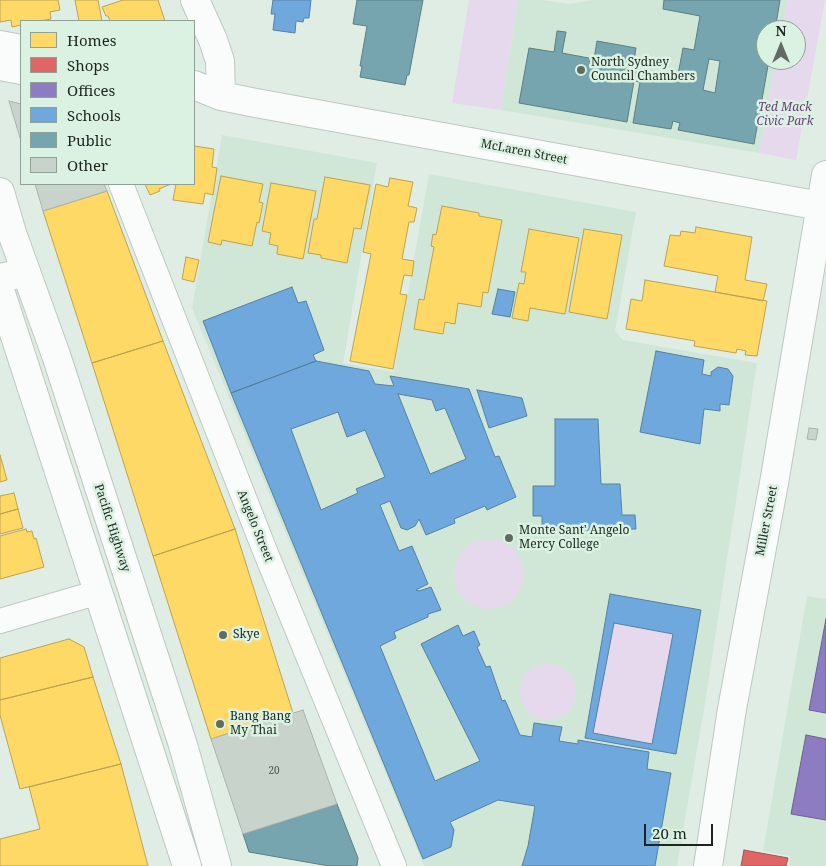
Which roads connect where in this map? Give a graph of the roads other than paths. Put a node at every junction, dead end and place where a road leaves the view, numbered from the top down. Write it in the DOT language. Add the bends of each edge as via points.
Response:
graph roads {
  1 [pos="196,0"];
  2 [pos="0,45"];
  3 [pos="20,49"];
  4 [pos="0,66"];
  5 [pos="20,70"];
  6 [pos="195,85"];
  7 [pos="221,96"];
  8 [pos="195,98"];
  9 [pos="826,175"];
  10 [pos="121,185"];
  11 [pos="0,192"];
  12 [pos="823,207"];
  13 [pos="13,275"];
  14 [pos="0,290"];
  15 [pos="98,592"];
  16 [pos="0,621"];
  17 [pos="210,839"];
  18 [pos="187,866"];
  19 [pos="217,866"];
  20 [pos="228,866"];
  21 [pos="394,866"];
  22 [pos="708,866"];
  1 -- 7 [label="main road" via="220,61"];
  2 -- 3 [label="main road"];
  4 -- 5 [label="main road"];
  6 -- 7 [label="main road, McLaren Street"];
  7 -- 8 [label="main road, McLaren Street"];
  7 -- 12 [label="main road, McLaren Street"];
  9 -- 12 [label="main road, Miller Street"];
  10 -- 21 [label="street, Angelo Street" via="265,552"];
  11 -- 13 [label="main road, Pacific Highway"];
  12 -- 22 [label="main road, Miller Street" via="732,709"];
  13 -- 17 [label="main road, Pacific Highway" via="56,355 180,736"];
  14 -- 15 [label="main road"];
  15 -- 16 [label="street"];
  15 -- 18 [label="main road"];
  17 -- 19 [label="main road, Pacific Highway"];
  17 -- 20 [label="main road"];
}
